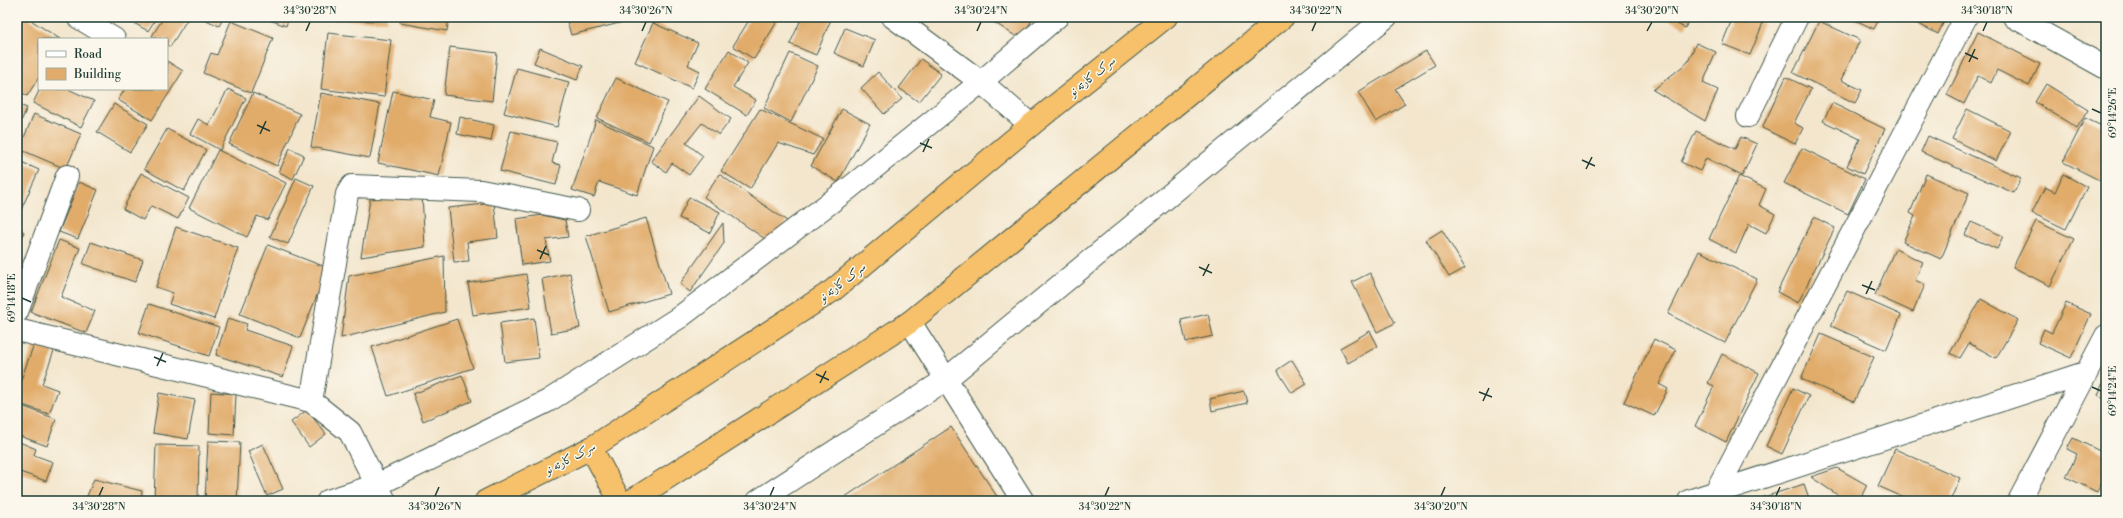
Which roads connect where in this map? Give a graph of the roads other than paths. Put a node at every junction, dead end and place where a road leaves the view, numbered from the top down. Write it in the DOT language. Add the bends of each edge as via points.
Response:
graph roads {
  1 [pos="78,17"];
  2 [pos="893,17"];
  3 [pos="1057,17"];
  4 [pos="1166,17"];
  5 [pos="1283,17"];
  6 [pos="1386,17"];
  7 [pos="1797,17"];
  8 [pos="1966,17"];
  9 [pos="2014,17"];
  10 [pos="112,38"];
  11 [pos="2106,68"];
  12 [pos="981,82"];
  13 [pos="1748,116"];
  14 [pos="1031,125"];
  15 [pos="67,176"];
  16 [pos="578,210"];
  17 [pos="17,312"];
  18 [pos="910,322"];
  19 [pos="17,330"];
  20 [pos="2106,336"];
  21 [pos="2085,373"];
  22 [pos="945,380"];
  23 [pos="311,401"];
  24 [pos="591,448"];
  25 [pos="381,493"];
  26 [pos="1713,497"];
  27 [pos="328,501"];
  28 [pos="486,501"];
  29 [pos="620,501"];
  30 [pos="631,501"];
  31 [pos="758,501"];
  32 [pos="1023,501"];
  33 [pos="1689,501"];
  34 [pos="2019,501"];
  1 -- 10 [label="street"];
  2 -- 12 [label="street"];
  3 -- 12 [label="street"];
  4 -- 14 [label="highway, سرک کارته نو"];
  5 -- 18 [label="highway"];
  6 -- 22 [label="street"];
  7 -- 13 [label="street"];
  8 -- 26 [label="street"];
  9 -- 11 [label="street"];
  12 -- 14 [label="street"];
  12 -- 25 [label="street" via="848,189 680,317 548,401"];
  14 -- 24 [label="highway, سرک کارته نو" via="832,291"];
  15 -- 17 [label="street"];
  16 -- 23 [label="street" via="481,191 352,186 347,194"];
  18 -- 22 [label="street"];
  18 -- 30 [label="highway"];
  19 -- 23 [label="street"];
  20 -- 21 [label="street"];
  21 -- 26 [label="street"];
  21 -- 34 [label="street"];
  22 -- 31 [label="street"];
  22 -- 32 [label="street"];
  23 -- 25 [label="street" via="350,432"];
  24 -- 28 [label="highway, سرک کارته نو"];
  24 -- 29 [label="highway"];
  25 -- 27 [label="street"];
  26 -- 33 [label="street"];
}
